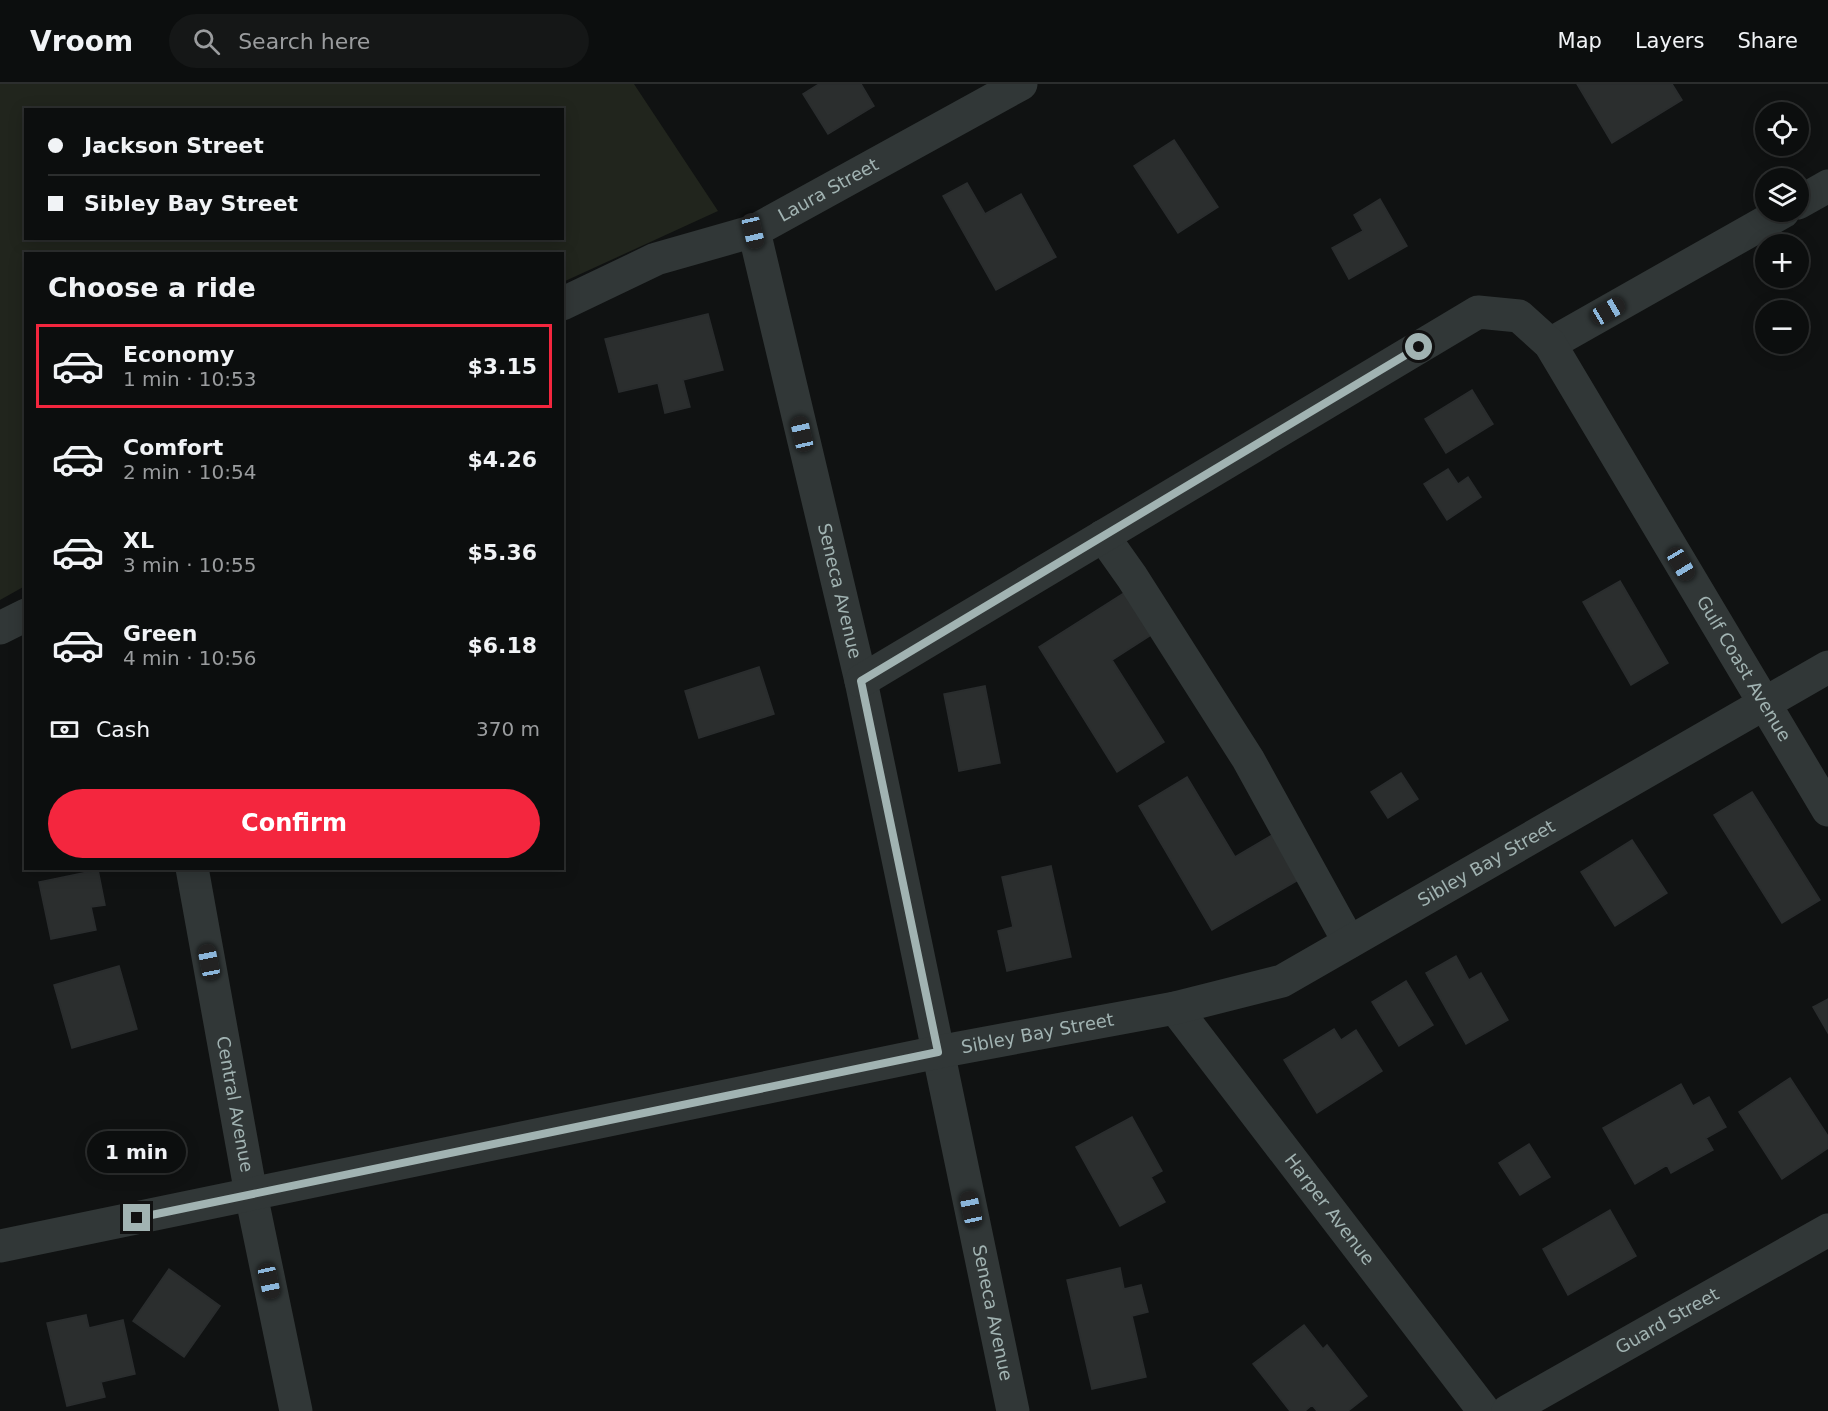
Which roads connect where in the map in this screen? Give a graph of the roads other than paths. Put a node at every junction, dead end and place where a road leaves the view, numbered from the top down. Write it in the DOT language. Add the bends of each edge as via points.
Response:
graph roads {
  1 [pos="1021,84"];
  2 [pos="1828,186"];
  3 [pos="1809,197"];
  4 [pos="1765,222"];
  5 [pos="753,231"];
  6 [pos="564,303"];
  7 [pos="1550,344"];
  8 [pos="1103,536"];
  9 [pos="24,616"];
  10 [pos="0,628"];
  11 [pos="1828,667"];
  12 [pos="861,681"];
  13 [pos="1764,704"];
  14 [pos="1825,798"];
  15 [pos="192,870"];
  16 [pos="1349,942"];
  17 [pos="1175,1008"];
  18 [pos="938,1052"];
  19 [pos="251,1194"];
  20 [pos="1828,1230"];
  21 [pos="0,1246"];
  22 [pos="296,1411"];
  23 [pos="1012,1411"];
  24 [pos="1484,1411"];
  25 [pos="1508,1411"];
  1 -- 5 [label="street, Laura Street"];
  2 -- 3 [label="street"];
  4 -- 7 [label="street"];
  5 -- 6 [label="street, Laura Street" via="656,259"];
  5 -- 12 [label="street, Seneca Avenue"];
  7 -- 8 [label="street, Gulf Coast Avenue" via="1519,316 1478,312"];
  7 -- 13 [label="street, Gulf Coast Avenue"];
  8 -- 12 [label="street, Gulf Coast Avenue"];
  8 -- 16 [label="street" via="1248,759"];
  9 -- 10 [label="street"];
  11 -- 13 [label="street, Sibley Bay Street"];
  12 -- 18 [label="street, Seneca Avenue"];
  13 -- 14 [label="street, Gulf Coast Avenue"];
  13 -- 16 [label="street, Sibley Bay Street"];
  15 -- 19 [label="street, Central Avenue"];
  16 -- 17 [label="street, Sibley Bay Street" via="1282,981"];
  17 -- 18 [label="street, Sibley Bay Street"];
  17 -- 24 [label="street, Harper Avenue"];
  18 -- 19 [label="street, Sibley Bay Street"];
  18 -- 23 [label="street, Seneca Avenue"];
  19 -- 21 [label="street, Sibley Bay Street"];
  19 -- 22 [label="street, Central Avenue"];
  20 -- 25 [label="street, Guard Street"];
}
